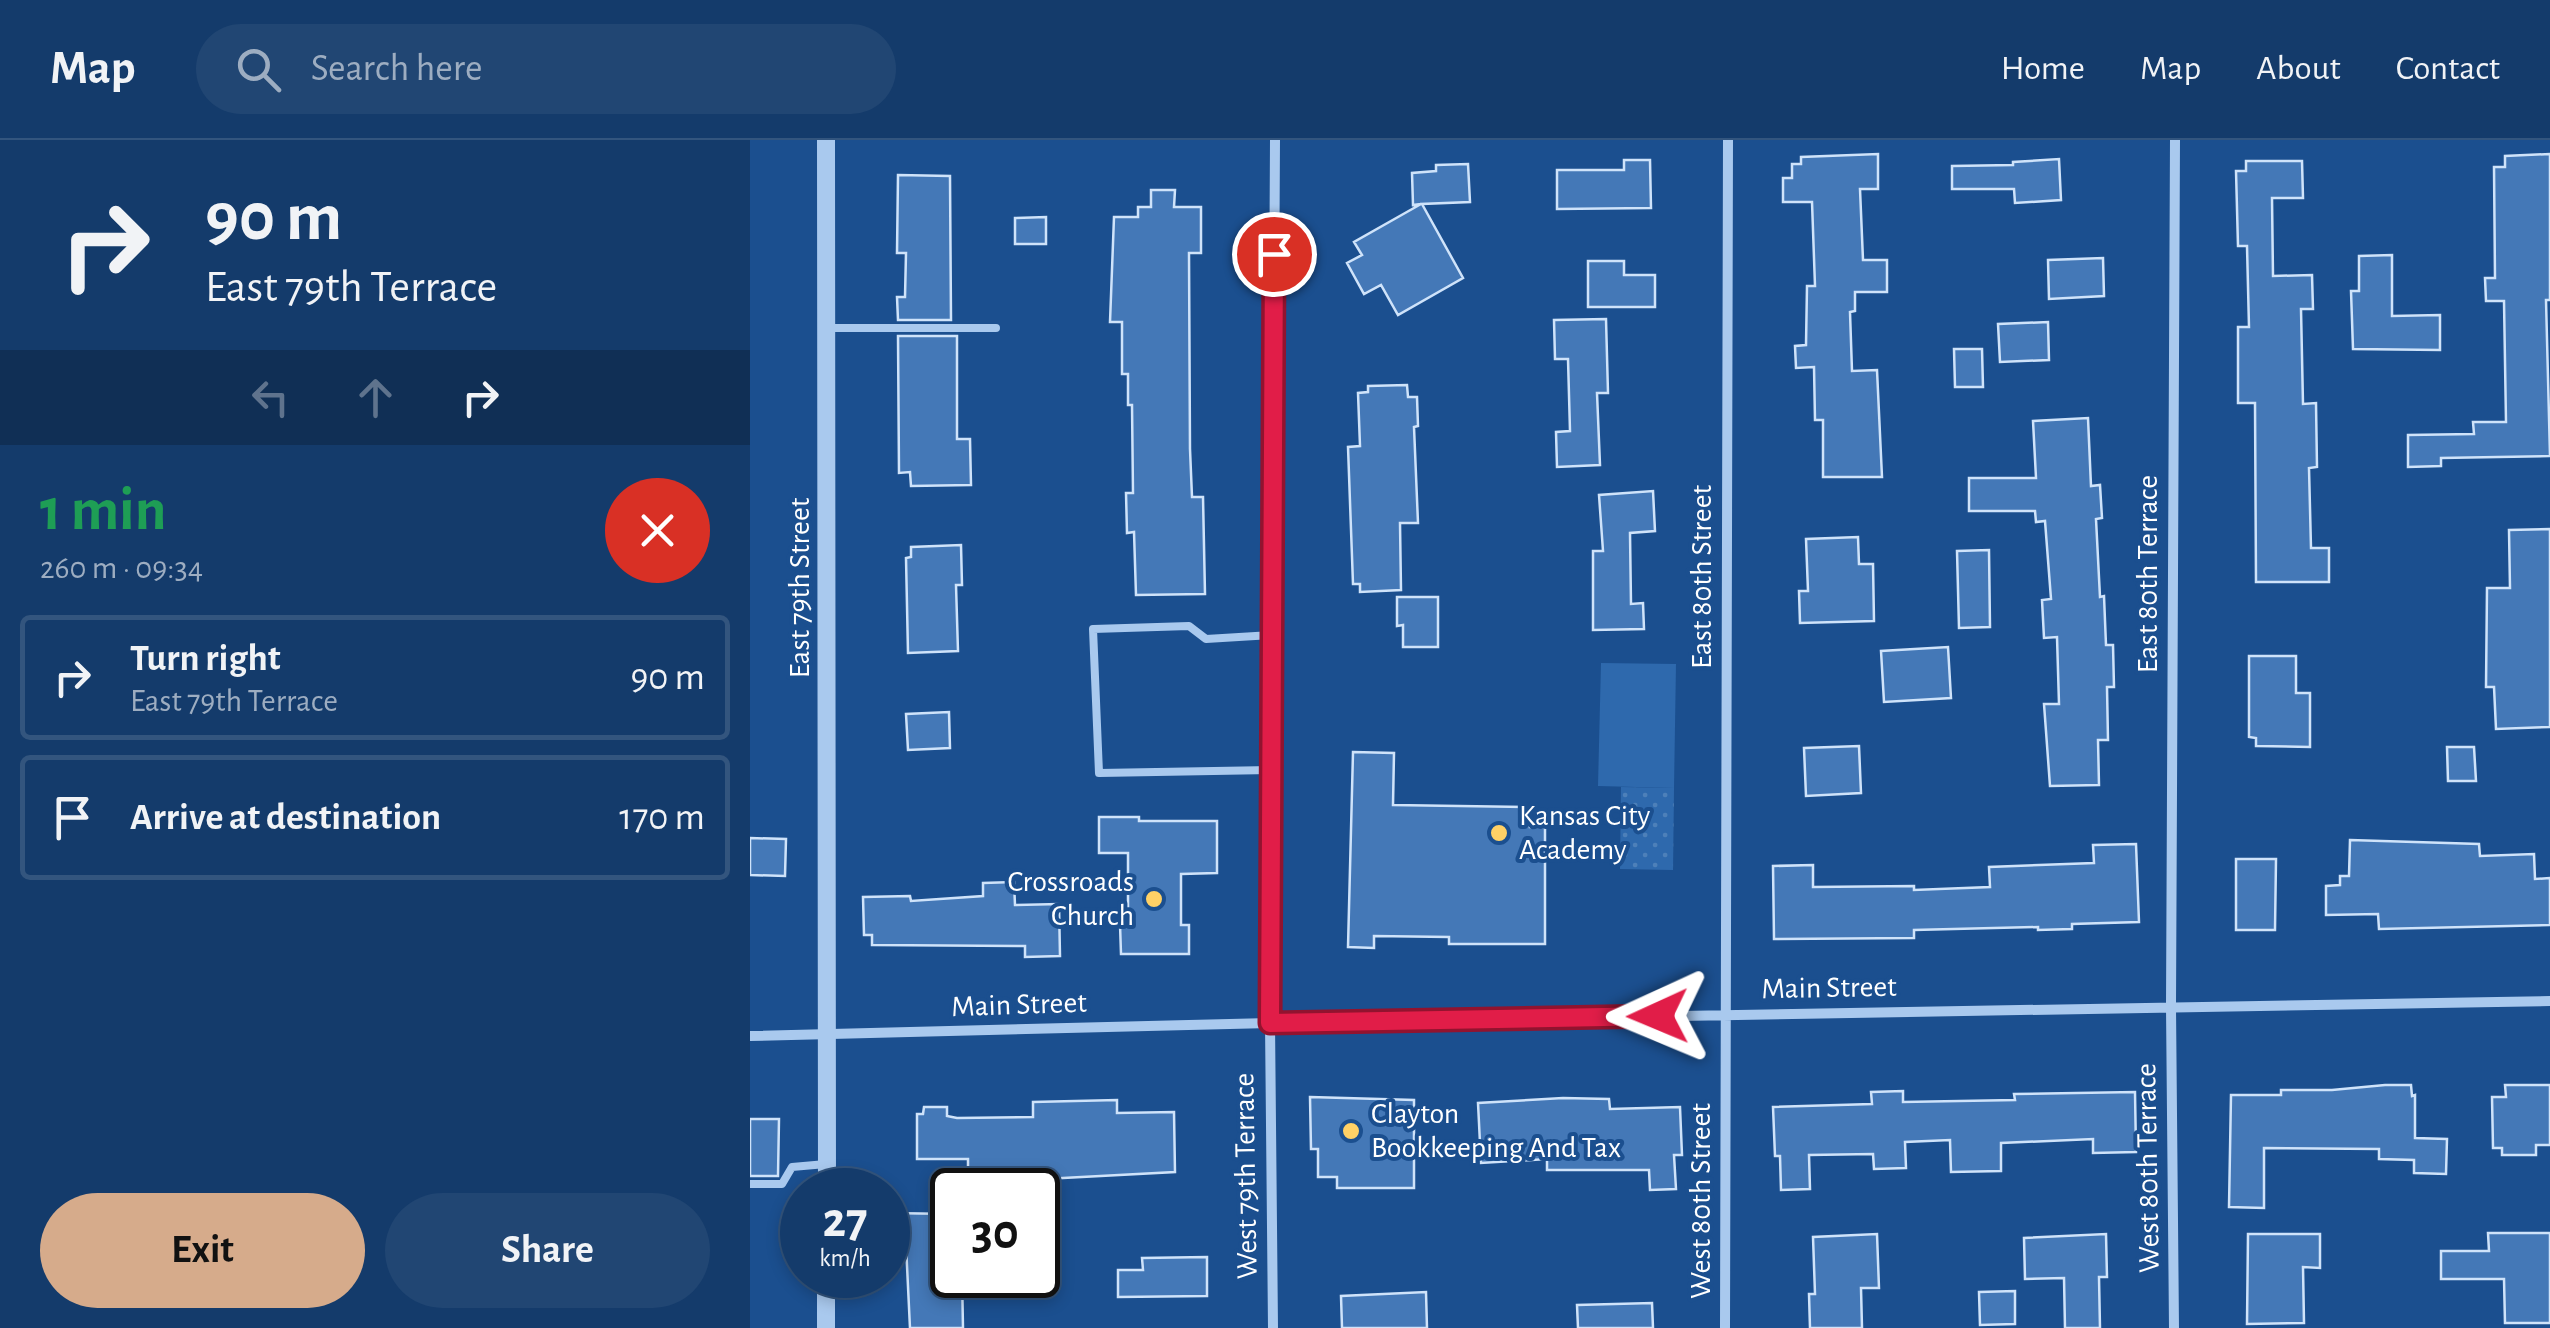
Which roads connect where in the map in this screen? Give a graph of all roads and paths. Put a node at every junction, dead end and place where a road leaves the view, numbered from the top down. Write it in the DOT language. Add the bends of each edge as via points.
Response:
graph roads {
  1 [pos="826,140"];
  2 [pos="1275,140"];
  3 [pos="1728,140"];
  4 [pos="2175,140"];
  5 [pos="827,328"];
  6 [pos="996,328"];
  7 [pos="1272,635"];
  8 [pos="1271,770"];
  9 [pos="2550,1000"];
  10 [pos="2171,1007"];
  11 [pos="1726,1015"];
  12 [pos="1270,1023"];
  13 [pos="750,1036"];
  14 [pos="829,1036"];
  15 [pos="828,1164"];
  16 [pos="828,1168"];
  17 [pos="750,1184"];
  18 [pos="826,1298"];
  19 [pos="826,1328"];
  20 [pos="1273,1328"];
  21 [pos="1725,1328"];
  22 [pos="2174,1328"];
  1 -- 5 [label="street, East 79th Street"];
  2 -- 7 [label="street, West 79th Terrace"];
  3 -- 11 [label="street, East 80th Street"];
  4 -- 10 [label="street, East 80th Terrace"];
  5 -- 6 [label="lane"];
  5 -- 14 [label="street, East 79th Street"];
  7 -- 8 [label="street, West 79th Terrace"];
  7 -- 8 [label="lane" via="1206,639 1189,626 1093,629 1098,772"];
  8 -- 12 [label="street, West 79th Terrace"];
  9 -- 10 [label="street, Main Street"];
  10 -- 11 [label="street, Main Street"];
  10 -- 22 [label="street, West 80th Terrace"];
  11 -- 12 [label="street, Main Street"];
  11 -- 21 [label="street, West 80th Street"];
  12 -- 14 [label="street, Main Street"];
  12 -- 20 [label="street, West 79th Terrace"];
  13 -- 14 [label="street, Main Street"];
  14 -- 15 [label="street, East 79th Street"];
  15 -- 16 [label="street, East 79th Street"];
  15 -- 17 [label="lane" via="792,1167 782,1184"];
  18 -- 19 [label="street"];
}
